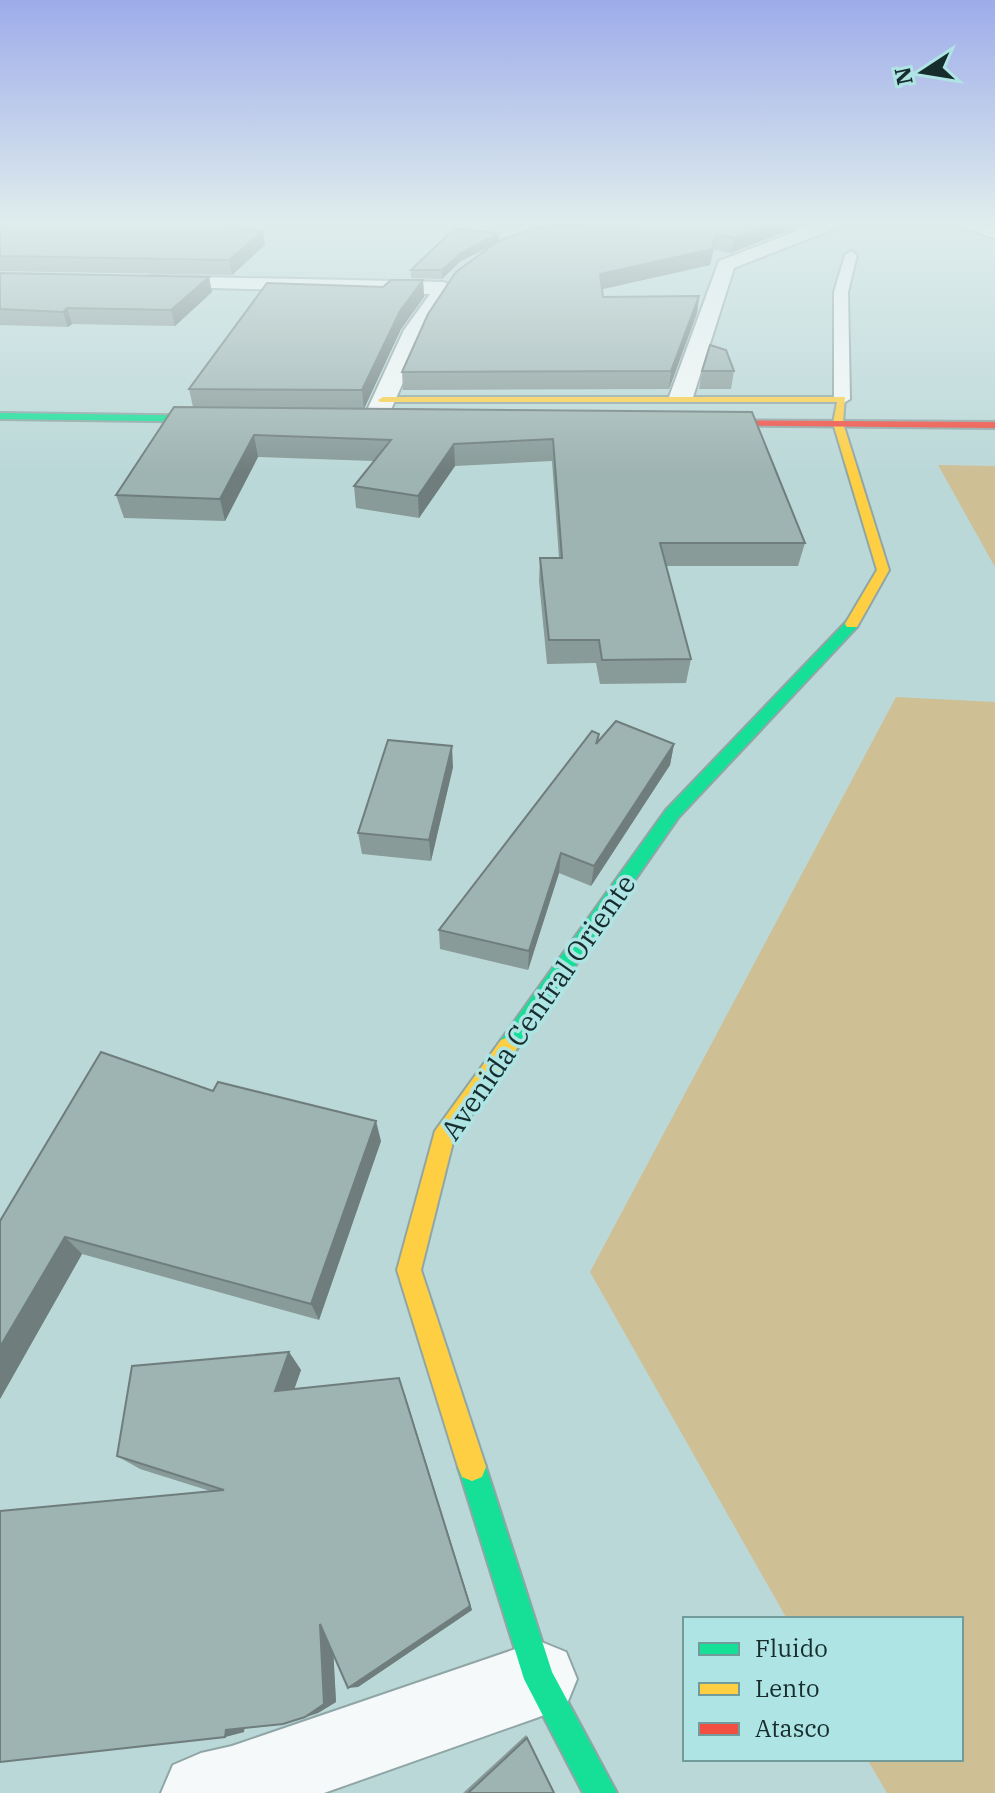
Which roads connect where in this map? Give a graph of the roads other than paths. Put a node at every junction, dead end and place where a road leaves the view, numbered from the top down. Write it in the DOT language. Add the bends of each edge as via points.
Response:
graph roads {
  1 [pos="433,306"];
  2 [pos="712,306"];
  3 [pos="841,306"];
  4 [pos="681,397"];
  5 [pos="842,399"];
  6 [pos="0,416"];
  7 [pos="376,416"];
  8 [pos="249,419"];
  9 [pos="683,422"];
  10 [pos="838,423"];
  11 [pos="995,425"];
  12 [pos="539,1679"];
  13 [pos="201,1793"];
  14 [pos="601,1793"];
  1 -- 7 [label="street" via="415,330"];
  2 -- 4 [label="street"];
  3 -- 5 [label="lane"];
  4 -- 5 [label="street"];
  4 -- 7 [label="street"];
  5 -- 10 [label="street"];
  6 -- 8 [label="street"];
  9 -- 10 [label="street"];
  10 -- 11 [label="street"];
  10 -- 12 [label="street, Avenida Central Oriente" via="883,570 858,617 672,814 443,1138 409,1270"];
  12 -- 13 [label="street"];
  12 -- 14 [label="street, Avenida Central Oriente"];
}
